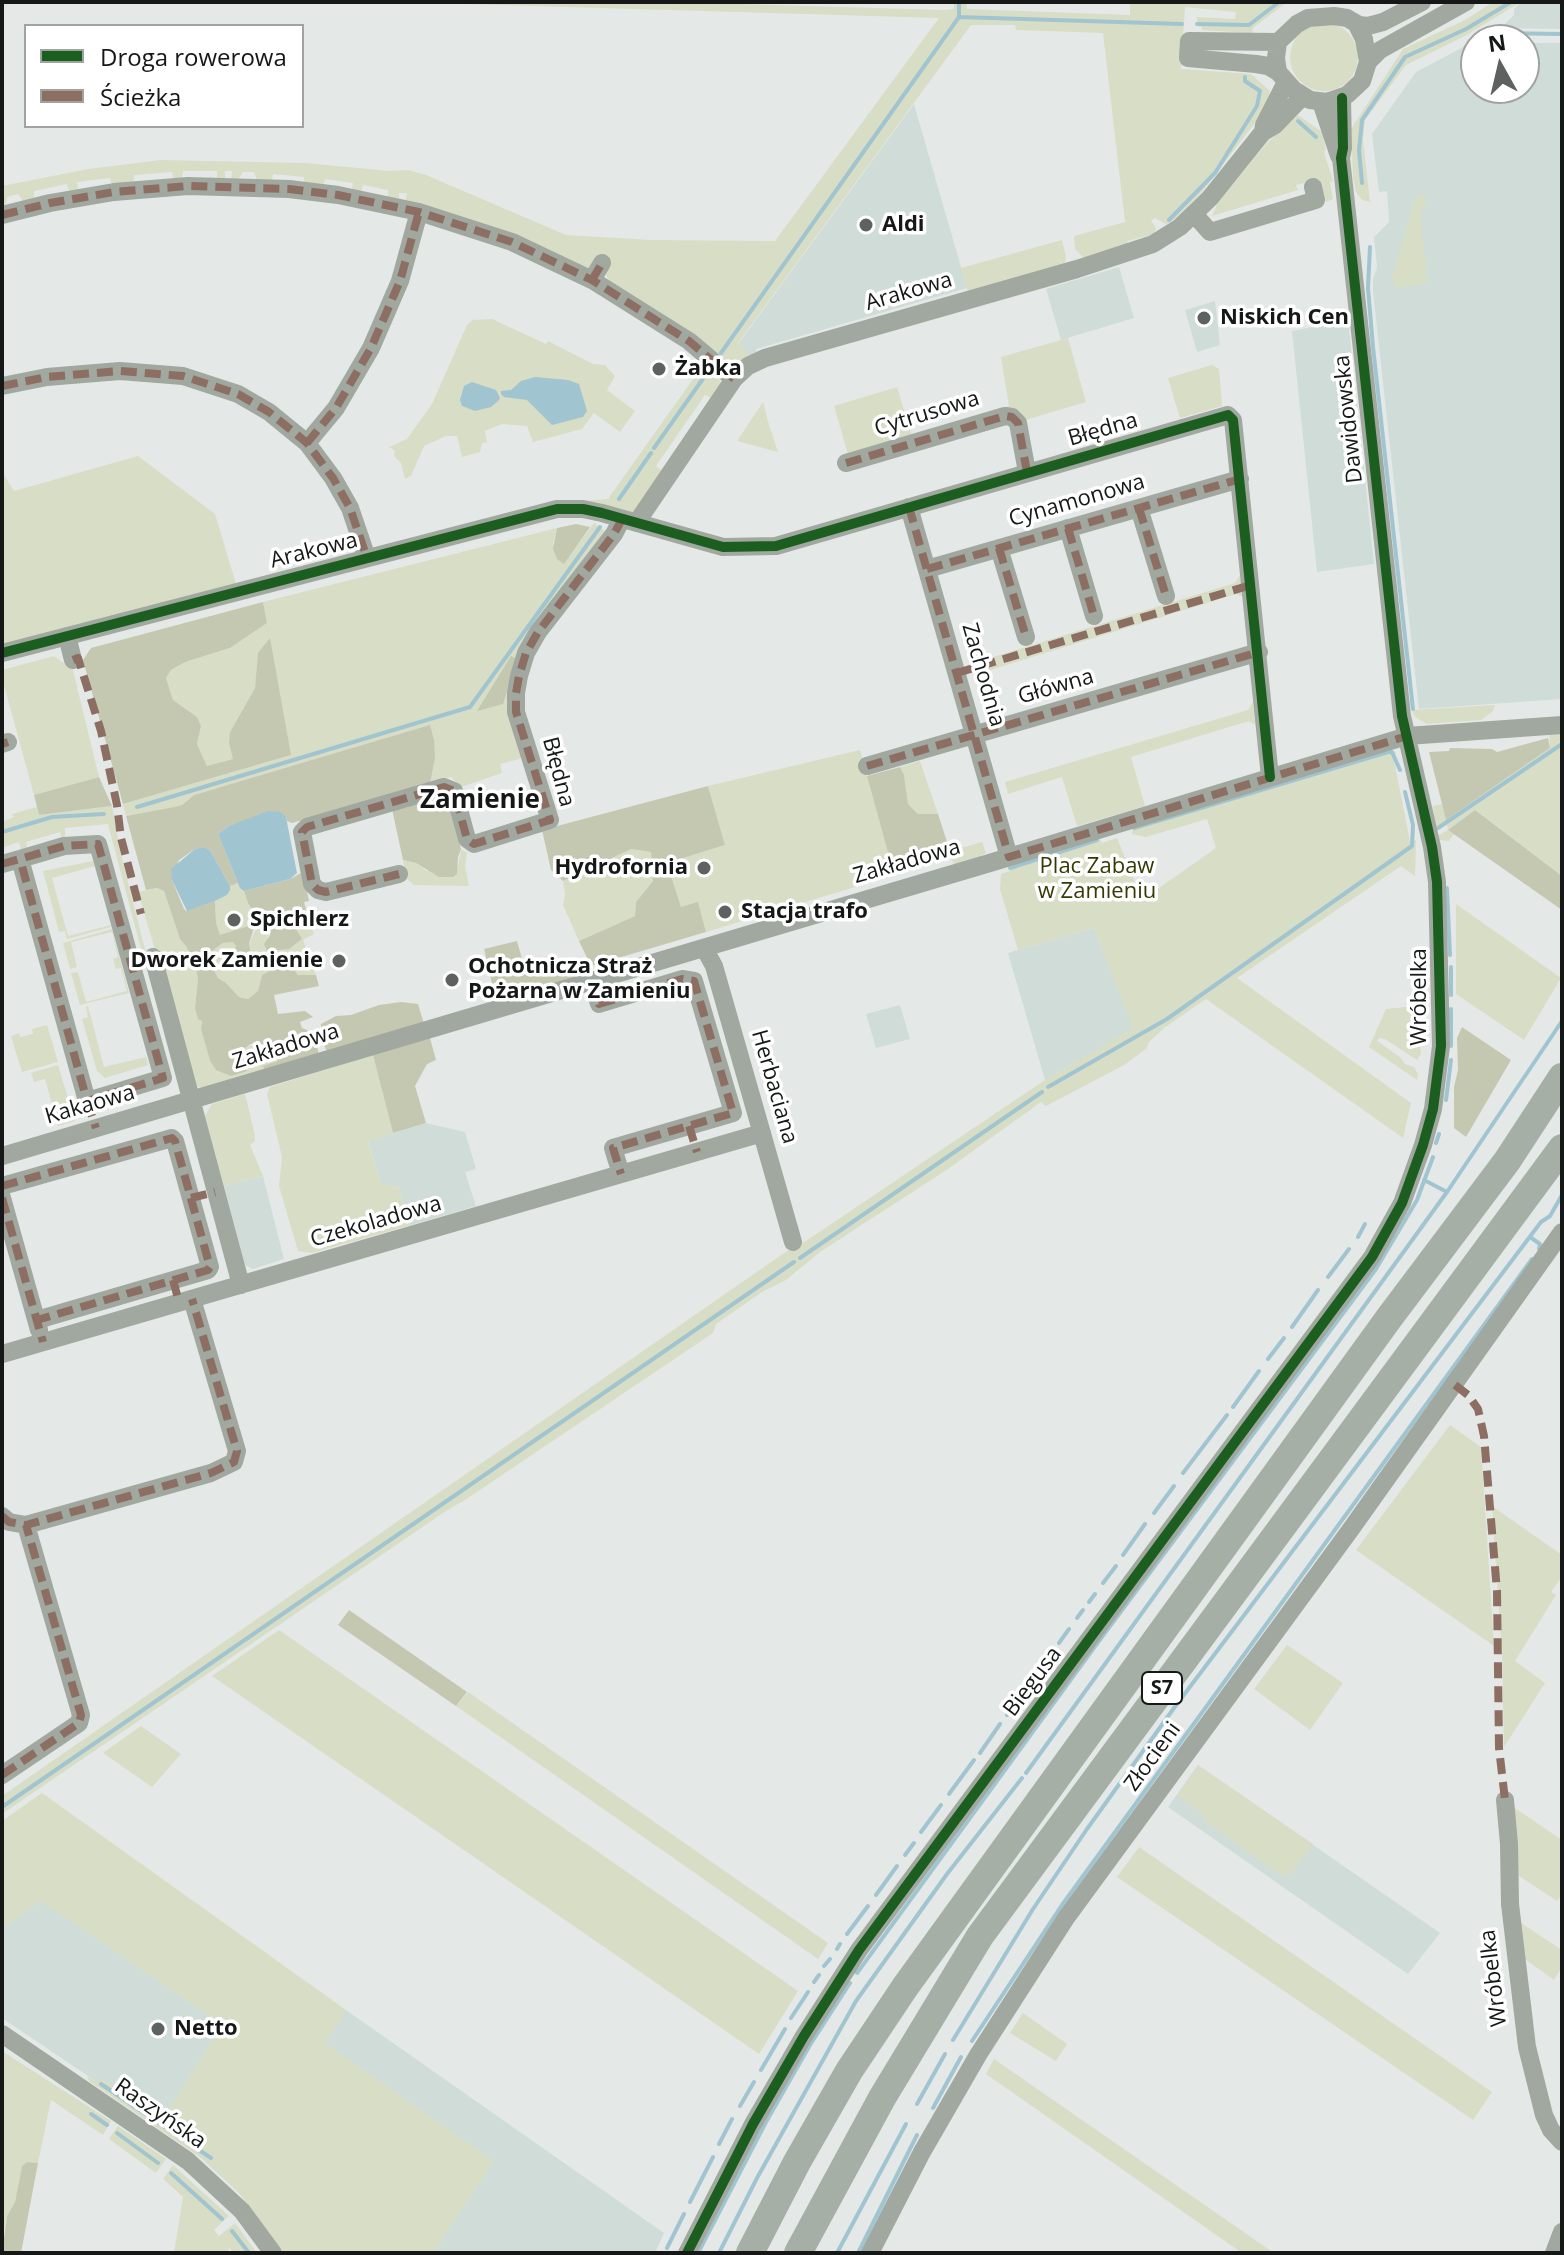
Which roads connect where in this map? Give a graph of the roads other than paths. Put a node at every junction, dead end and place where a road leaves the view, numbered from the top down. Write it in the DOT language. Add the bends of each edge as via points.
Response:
graph roads {
  1 [pos="1333,2"];
  2 [pos="1422,2"];
  3 [pos="1466,2"];
  4 [pos="1311,10"];
  5 [pos="1352,22"];
  6 [pos="1278,42"];
  7 [pos="1368,62"];
  8 [pos="1282,77"];
  9 [pos="1303,96"];
  10 [pos="1342,98"];
  11 [pos="1321,102"];
  12 [pos="1263,132"];
  13 [pos="1341,158"];
  14 [pos="1313,187"];
  15 [pos="419,212"];
  16 [pos="1194,214"];
  17 [pos="2,215"];
  18 [pos="602,263"];
  19 [pos="592,280"];
  20 [pos="734,379"];
  21 [pos="2,386"];
  22 [pos="307,443"];
  23 [pos="846,463"];
  24 [pos="1027,472"];
  25 [pos="1240,479"];
  26 [pos="909,507"];
  27 [pos="1139,508"];
  28 [pos="629,520"];
  29 [pos="1068,528"];
  30 [pos="999,548"];
  31 [pos="367,558"];
  32 [pos="927,569"];
  33 [pos="1166,596"];
  34 [pos="1094,616"];
  35 [pos="67,636"];
  36 [pos="1026,637"];
  37 [pos="1259,652"];
  38 [pos="2,653"];
  39 [pos="73,660"];
  40 [pos="1562,725"];
  41 [pos="975,735"];
  42 [pos="1407,736"];
  43 [pos="867,766"];
  44 [pos="1270,777"];
  45 [pos="1432,847"];
  46 [pos="1009,857"];
  47 [pos="11,861"];
  48 [pos="399,874"];
  49 [pos="704,948"];
  50 [pos="143,959"];
  51 [pos="592,981"];
  52 [pos="1562,1077"];
  53 [pos="87,1101"];
  54 [pos="191,1101"];
  55 [pos="689,1126"];
  56 [pos="96,1128"];
  57 [pos="762,1133"];
  58 [pos="1423,1145"];
  59 [pos="1562,1148"];
  60 [pos="697,1152"];
  61 [pos="2,1156"];
  62 [pos="621,1174"];
  63 [pos="2,1186"];
  64 [pos="215,1192"];
  65 [pos="2,1198"];
  66 [pos="191,1198"];
  67 [pos="1562,1232"];
  68 [pos="793,1242"];
  69 [pos="173,1280"];
  70 [pos="241,1285"];
  71 [pos="186,1301"];
  72 [pos="37,1320"];
  73 [pos="43,1342"];
  74 [pos="2,1354"];
  75 [pos="2,1516"];
  76 [pos="26,1525"];
  77 [pos="2,1775"];
  78 [pos="1505,1800"];
  79 [pos="2,2034"];
  80 [pos="1562,2142"];
  81 [pos="1562,2232"];
  82 [pos="273,2253"];
  83 [pos="687,2253"];
  84 [pos="750,2253"];
  85 [pos="798,2253"];
  86 [pos="870,2253"];
  87 [pos="1554,2253"];
  1 -- 5 [label="street"];
  2 -- 5 [label="street" via="1383,22"];
  3 -- 7 [label="street" via="1391,43"];
  4 -- 5 [label="street"];
  4 -- 6 [label="street"];
  5 -- 7 [label="street" via="1364,39"];
  6 -- 8 [label="street"];
  6 -- 8 [label="street" via="1189,41 1188,58 1268,66"];
  7 -- 10 [label="street" via="1357,87"];
  8 -- 9 [label="street"];
  8 -- 12 [label="street"];
  9 -- 11 [label="street"];
  9 -- 12 [label="street"];
  10 -- 11 [label="street"];
  10 -- 13 [label="street, Dawidowska"];
  11 -- 13 [label="street, Dawidowska"];
  12 -- 16 [label="street, Arakowa"];
  13 -- 42 [label="street, Dawidowska"];
  14 -- 16 [label="street" via="1316,200 1210,232"];
  15 -- 17 [label="street" via="248,179 114,192"];
  15 -- 19 [label="street" via="512,242"];
  15 -- 22 [label="street" via="400,281 371,348 336,408"];
  16 -- 20 [label="street, Arakowa" via="1144,248 765,358"];
  18 -- 19 [label="street"];
  19 -- 20 [label="street" via="689,341"];
  20 -- 28 [label="street, Arakowa"];
  21 -- 22 [label="street" via="93,372 183,376 238,394"];
  22 -- 31 [label="street" via="344,498"];
  23 -- 24 [label="street, Cytrusowa" via="1005,416 1018,423"];
  24 -- 25 [label="street, Błędna" via="1228,415"];
  24 -- 26 [label="street, Błędna"];
  25 -- 27 [label="street, Cynamonowa"];
  25 -- 37 [label="street, Błędna"];
  26 -- 28 [label="street, Błędna" via="761,548 723,547"];
  26 -- 32 [label="street, Zachodnia"];
  27 -- 29 [label="street, Cynamonowa"];
  27 -- 33 [label="street"];
  28 -- 31 [label="street, Arakowa" via="557,509"];
  28 -- 48 [label="street, Błędna" via="538,632 519,676 516,712 550,820 474,844 467,839 454,791 444,787 302,832 312,884 318,890"];
  29 -- 30 [label="street, Cynamonowa"];
  29 -- 34 [label="street"];
  30 -- 32 [label="street, Cynamonowa"];
  30 -- 36 [label="street"];
  31 -- 35 [label="street, Arakowa"];
  32 -- 41 [label="street, Zachodnia"];
  35 -- 38 [label="street, Arakowa"];
  35 -- 39 [label="street"];
  37 -- 41 [label="street, Główna"];
  37 -- 44 [label="street, Błędna"];
  40 -- 42 [label="street"];
  41 -- 43 [label="street, Główna"];
  41 -- 46 [label="street, Zachodnia"];
  42 -- 44 [label="street, Zakładowa"];
  42 -- 45 [label="street, Dawidowska"];
  44 -- 46 [label="street, Zakładowa"];
  45 -- 58 [label="street, Wróbelka" via="1439,913 1441,1046"];
  46 -- 49 [label="street, Zakładowa"];
  47 -- 50 [label="street" via="64,846 98,844"];
  47 -- 53 [label="street"];
  49 -- 51 [label="street, Zakładowa"];
  49 -- 57 [label="street, Herbaciana" via="714,966"];
  50 -- 53 [label="street" via="163,1078"];
  50 -- 54 [label="street"];
  51 -- 54 [label="street, Zakładowa"];
  51 -- 55 [label="street" via="599,1004 682,979 694,981 733,1113"];
  52 -- 84 [label="highway, S7" via="1507,1161 905,1987 835,2096"];
  53 -- 56 [label="street"];
  54 -- 56 [label="street, Kakaowa"];
  54 -- 64 [label="street"];
  55 -- 60 [label="street"];
  55 -- 62 [label="street" via="613,1148"];
  56 -- 61 [label="street, Kakaowa"];
  57 -- 60 [label="street, Czekoladowa"];
  57 -- 68 [label="street, Herbaciana"];
  58 -- 83 [label="street, Biegusa" via="1402,1203 1372,1257 859,1950 753,2124"];
  59 -- 85 [label="highway, S7" via="980,1936 889,2086"];
  60 -- 62 [label="street, Czekoladowa"];
  62 -- 70 [label="street, Czekoladowa"];
  63 -- 66 [label="street" via="169,1138 175,1141"];
  64 -- 66 [label="street"];
  64 -- 70 [label="street"];
  65 -- 72 [label="street"];
  66 -- 69 [label="street" via="210,1267"];
  67 -- 86 [label="street, Złocieni" via="1066,1918 950,2104"];
  69 -- 71 [label="street"];
  69 -- 72 [label="street"];
  70 -- 71 [label="street, Czekoladowa"];
  71 -- 73 [label="street, Czekoladowa"];
  71 -- 76 [label="street" via="236,1459 211,1473"];
  72 -- 73 [label="street"];
  73 -- 74 [label="street, Czekoladowa"];
  75 -- 76 [label="street"];
  76 -- 77 [label="street" via="81,1715 79,1723"];
  78 -- 80 [label="street, Wróbelka" via="1511,1917 1527,2047 1544,2115"];
  79 -- 82 [label="street, Raszyńska" via="188,2161 242,2211"];
  81 -- 87 [label="street"];
}
